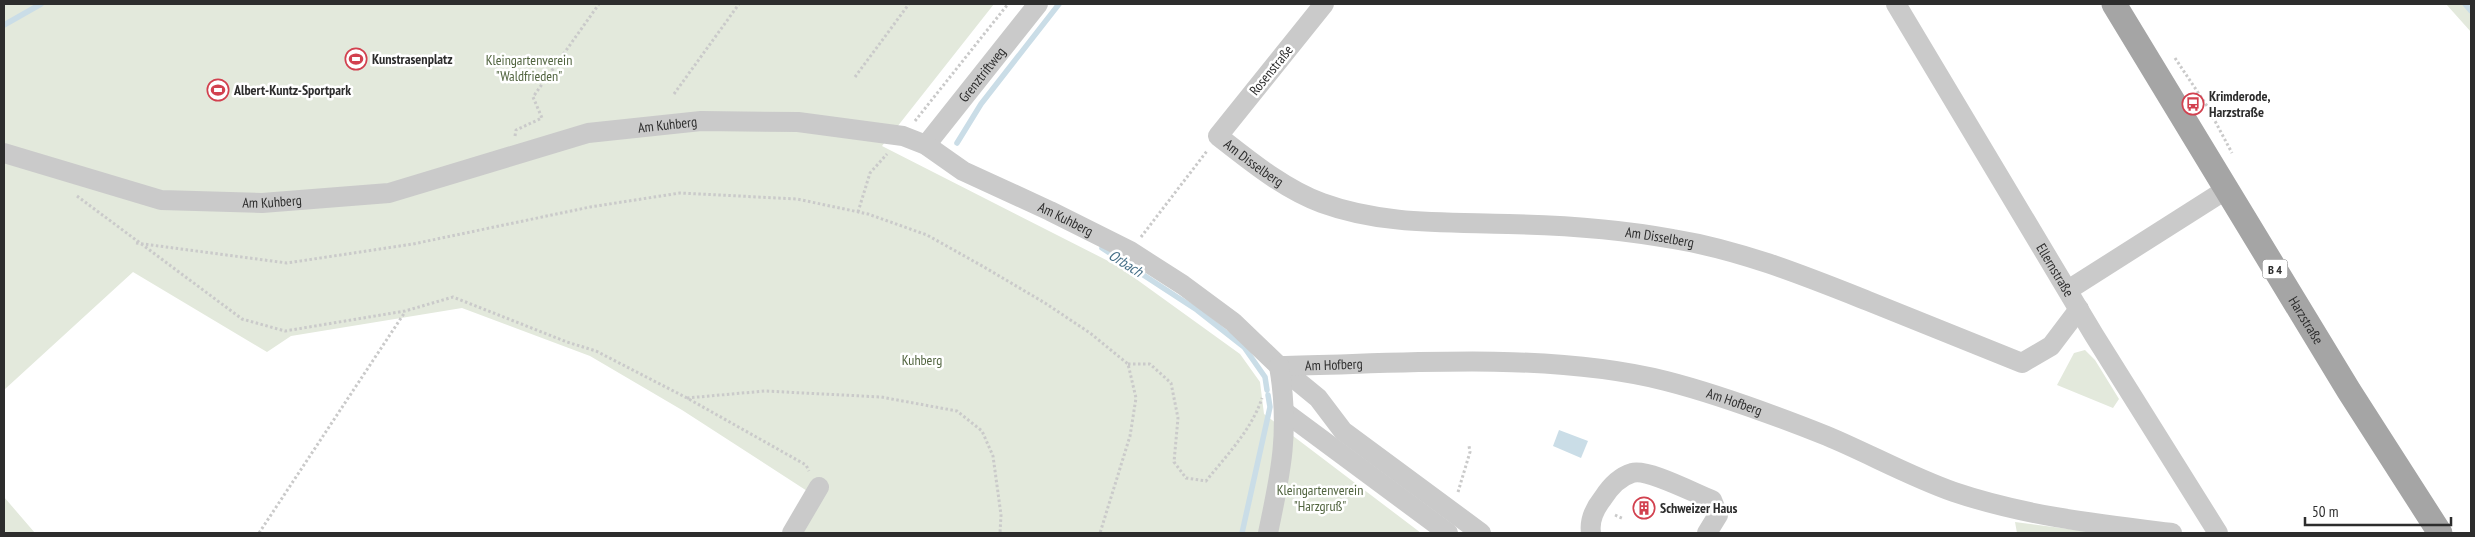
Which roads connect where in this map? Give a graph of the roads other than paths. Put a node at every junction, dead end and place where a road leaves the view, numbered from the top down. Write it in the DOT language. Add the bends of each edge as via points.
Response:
graph roads {
  1 [pos="1038,4"];
  2 [pos="1324,4"];
  3 [pos="1896,4"];
  4 [pos="2114,4"];
  5 [pos="1218,136"];
  6 [pos="926,145"];
  7 [pos="4,153"];
  8 [pos="2227,189"];
  9 [pos="2068,290"];
  10 [pos="2079,309"];
  11 [pos="1279,366"];
  12 [pos="1286,413"];
  13 [pos="819,487"];
  14 [pos="792,533"];
  15 [pos="1268,533"];
  16 [pos="1448,533"];
  17 [pos="1481,533"];
  18 [pos="1590,533"];
  19 [pos="1707,533"];
  20 [pos="2172,533"];
  21 [pos="2218,533"];
  22 [pos="2440,533"];
  1 -- 6 [label="street, Grenztriftweg"];
  2 -- 5 [label="street, Rosenstraße"];
  3 -- 9 [label="street, Ellernstraße"];
  4 -- 8 [label="main road, Harzstraße / B 4"];
  5 -- 10 [label="street, Am Disselberg" via="1253,163 1322,203 1399,221 1537,225 1621,231 1683,241 1735,253 1799,274 2022,363 2051,346"];
  6 -- 7 [label="street, Am Kuhberg" via="903,136 798,122 701,121 588,133 389,192 262,203 161,200"];
  6 -- 11 [label="street, Am Kuhberg" via="962,171 1050,210 1130,251 1233,322"];
  8 -- 9 [label="street"];
  8 -- 22 [label="main road, Harzstraße / B 4" via="2349,391"];
  9 -- 10 [label="street, Ellernstraße"];
  10 -- 21 [label="street, Ellernstraße"];
  11 -- 12 [label="street"];
  11 -- 17 [label="street, Am Kuhberg" via="1318,398 1343,431"];
  11 -- 20 [label="street, Am Hofberg" via="1552,365 1663,380 1745,405 1828,436 1952,492 2064,520"];
  12 -- 15 [label="street" via="1282,470"];
  12 -- 16 [label="street"];
  13 -- 14 [label="street"];
  18 -- 19 [label="street" via="1597,506 1613,484 1633,472 1657,476 1712,500 1718,515"];
}
